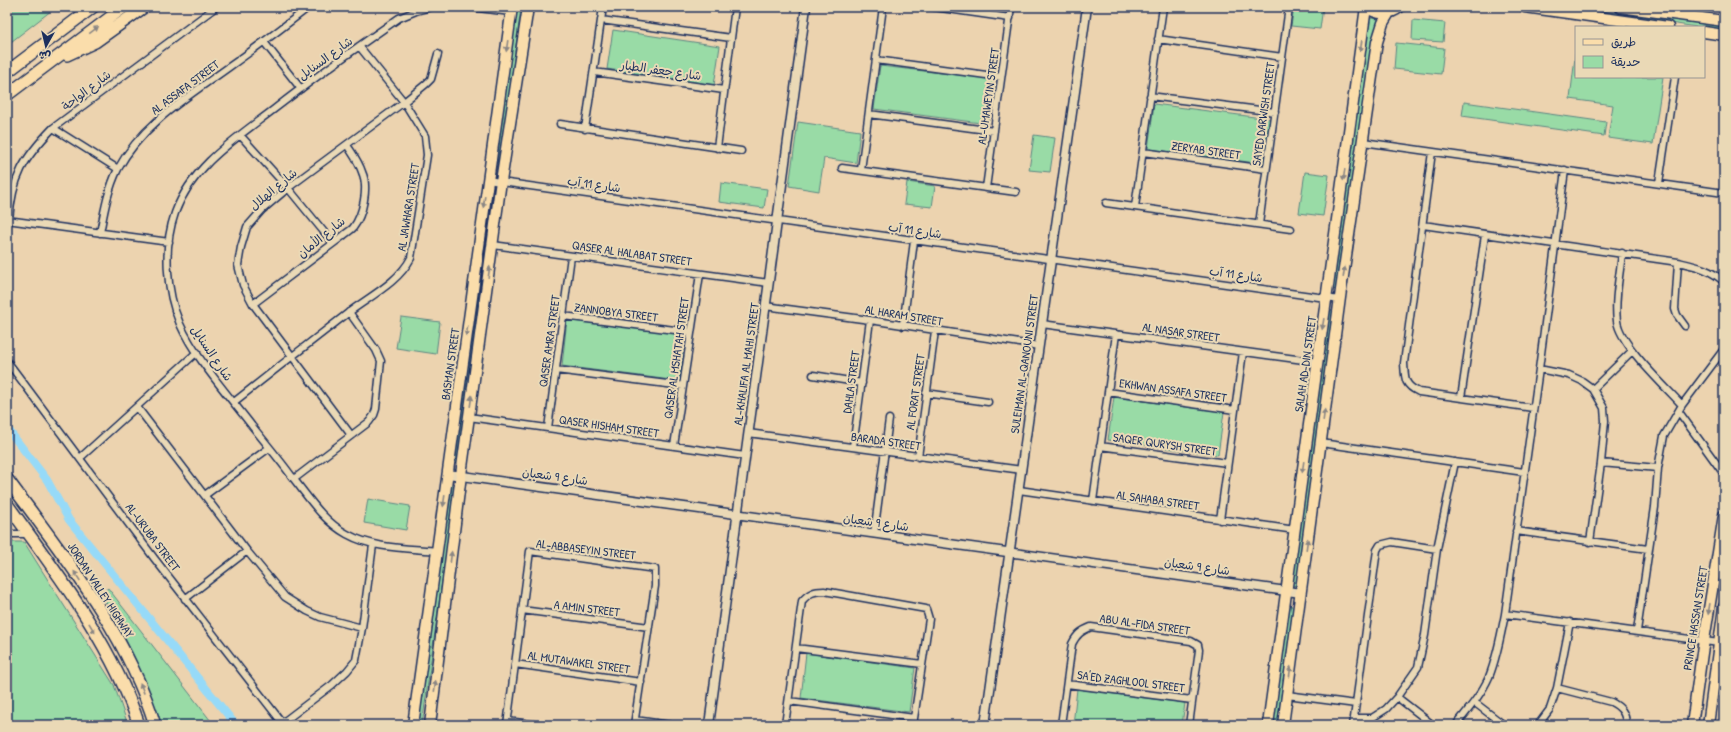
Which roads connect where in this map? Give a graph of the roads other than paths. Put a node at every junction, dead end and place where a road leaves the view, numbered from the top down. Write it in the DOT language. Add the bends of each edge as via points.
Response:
graph roads {
  1 [pos="93,7"];
  2 [pos="124,7"];
  3 [pos="144,7"];
  4 [pos="216,7"];
  5 [pos="308,7"];
  6 [pos="431,7"];
  7 [pos="470,7"];
  8 [pos="528,7"];
  9 [pos="603,7"];
  10 [pos="735,7"];
  11 [pos="806,7"];
  12 [pos="883,7"];
  13 [pos="934,7"];
  14 [pos="1011,7"];
  15 [pos="1087,7"];
  16 [pos="1163,7"];
  17 [pos="1289,7"];
  18 [pos="1366,7"];
  19 [pos="1400,7"];
  20 [pos="1525,7"];
  21 [pos="1620,7"];
  22 [pos="511,9"];
  23 [pos="1670,10"];
  24 [pos="1585,11"];
  25 [pos="1600,12"];
  26 [pos="1389,13"];
  27 [pos="1010,18"];
  28 [pos="601,20"];
  29 [pos="1724,21"];
  30 [pos="1663,26"];
  31 [pos="1705,32"];
  32 [pos="1724,35"];
  33 [pos="731,38"];
  34 [pos="1158,39"];
  35 [pos="264,42"];
  36 [pos="360,46"];
  37 [pos="438,54"];
  38 [pos="1282,57"];
  39 [pos="53,60"];
  40 [pos="876,60"];
  41 [pos="7,72"];
  42 [pos="594,72"];
  43 [pos="1001,77"];
  44 [pos="1675,78"];
  45 [pos="301,89"];
  46 [pos="724,90"];
  47 [pos="7,95"];
  48 [pos="1150,96"];
  49 [pos="404,102"];
  50 [pos="1274,112"];
  51 [pos="869,114"];
  52 [pos="560,124"];
  53 [pos="53,128"];
  54 [pos="585,129"];
  55 [pos="994,131"];
  56 [pos="240,135"];
  57 [pos="1363,142"];
  58 [pos="347,145"];
  59 [pos="717,148"];
  60 [pos="741,151"];
  61 [pos="1143,152"];
  62 [pos="1432,152"];
  63 [pos="842,168"];
  64 [pos="118,169"];
  65 [pos="1266,169"];
  66 [pos="861,170"];
  67 [pos="1565,170"];
  68 [pos="487,180"];
  69 [pos="501,182"];
  70 [pos="1659,183"];
  71 [pos="288,188"];
  72 [pos="986,188"];
  73 [pos="1016,192"];
  74 [pos="1724,193"];
  75 [pos="1106,203"];
  76 [pos="1135,207"];
  77 [pos="8,220"];
  78 [pos="777,221"];
  79 [pos="1259,224"];
  80 [pos="1424,225"];
  81 [pos="1290,229"];
  82 [pos="100,233"];
  83 [pos="1485,235"];
  84 [pos="914,241"];
  85 [pos="169,242"];
  86 [pos="333,243"];
  87 [pos="1556,244"];
  88 [pos="493,245"];
  89 [pos="1622,253"];
  90 [pos="571,256"];
  91 [pos="1052,259"];
  92 [pos="1678,262"];
  93 [pos="700,274"];
  94 [pos="1724,282"];
  95 [pos="769,283"];
  96 [pos="1327,298"];
  97 [pos="1340,300"];
  98 [pos="253,304"];
  99 [pos="765,306"];
  100 [pos="349,312"];
  101 [pos="563,316"];
  102 [pos="870,320"];
  103 [pos="1042,324"];
  104 [pos="903,326"];
  105 [pos="1685,326"];
  106 [pos="935,331"];
  107 [pos="691,332"];
  108 [pos="1116,334"];
  109 [pos="1039,346"];
  110 [pos="1724,349"];
  111 [pos="1632,351"];
  112 [pos="196,352"];
  113 [pos="1243,352"];
  114 [pos="292,357"];
  115 [pos="7,361"];
  116 [pos="1318,362"];
  117 [pos="1539,369"];
  118 [pos="556,370"];
  119 [pos="813,375"];
  120 [pos="862,382"];
  121 [pos="683,386"];
  122 [pos="1593,389"];
  123 [pos="1108,392"];
  124 [pos="926,393"];
  125 [pos="1461,398"];
  126 [pos="234,402"];
  127 [pos="988,402"];
  128 [pos="1682,405"];
  129 [pos="138,407"];
  130 [pos="1533,408"];
  131 [pos="1235,410"];
  132 [pos="1679,412"];
  133 [pos="469,418"];
  134 [pos="889,419"];
  135 [pos="548,428"];
  136 [pos="748,433"];
  137 [pos="351,435"];
  138 [pos="1321,443"];
  139 [pos="674,446"];
  140 [pos="1100,446"];
  141 [pos="853,447"];
  142 [pos="269,448"];
  143 [pos="885,452"];
  144 [pos="745,456"];
  145 [pos="918,457"];
  146 [pos="80,458"];
  147 [pos="1455,462"];
  148 [pos="1227,463"];
  149 [pos="1601,463"];
  150 [pos="1658,468"];
  151 [pos="1022,470"];
  152 [pos="1524,472"];
  153 [pos="448,474"];
  154 [pos="1724,474"];
  155 [pos="461,475"];
  156 [pos="7,479"];
  157 [pos="294,479"];
  158 [pos="1019,490"];
  159 [pos="205,495"];
  160 [pos="1093,501"];
  161 [pos="8,507"];
  162 [pos="737,514"];
  163 [pos="1724,515"];
  164 [pos="1220,520"];
  165 [pos="1295,530"];
  166 [pos="1516,531"];
  167 [pos="7,534"];
  168 [pos="29,534"];
  169 [pos="874,534"];
  170 [pos="1590,542"];
  171 [pos="373,545"];
  172 [pos="1437,549"];
  173 [pos="1648,549"];
  174 [pos="247,551"];
  175 [pos="438,551"];
  176 [pos="1010,552"];
  177 [pos="1286,590"];
  178 [pos="1301,593"];
  179 [pos="185,599"];
  180 [pos="1724,607"];
  181 [pos="522,610"];
  182 [pos="1505,614"];
  183 [pos="1570,622"];
  184 [pos="649,627"];
  185 [pos="362,628"];
  186 [pos="1638,631"];
  187 [pos="1704,640"];
  188 [pos="1719,643"];
  189 [pos="796,648"];
  190 [pos="515,664"];
  191 [pos="922,664"];
  192 [pos="640,682"];
  193 [pos="1067,684"];
  194 [pos="1557,688"];
  195 [pos="1287,695"];
  196 [pos="1397,697"];
  197 [pos="1192,700"];
  198 [pos="789,701"];
  199 [pos="1474,702"];
  200 [pos="1356,704"];
  201 [pos="914,718"];
  202 [pos="1353,722"];
  203 [pos="507,723"];
  204 [pos="634,723"];
  205 [pos="283,724"];
  206 [pos="139,725"];
  207 [pos="155,725"];
  208 [pos="413,725"];
  209 [pos="430,725"];
  210 [pos="539,725"];
  211 [pos="670,725"];
  212 [pos="709,725"];
  213 [pos="785,725"];
  214 [pos="912,725"];
  215 [pos="986,725"];
  216 [pos="1061,725"];
  217 [pos="1189,725"];
  218 [pos="1268,725"];
  219 [pos="1282,725"];
  220 [pos="1433,725"];
  221 [pos="1456,725"];
  222 [pos="1504,725"];
  223 [pos="1538,725"];
  224 [pos="1626,725"];
  225 [pos="1692,725"];
  226 [pos="1708,725"];
  1 -- 41 [label="highway"];
  39 -- 2 [label="highway, one-way"];
  3 -- 39 [label="highway" via="95,42"];
  4 -- 53 [label="street, شارع الواحة"];
  5 -- 35 [label="street, AL ASSAFA STREET"];
  6 -- 36 [label="street, شارع السنايل" via="399,18"];
  7 -- 22 [label="street"];
  8 -- 69 [label="main road"];
  9 -- 28 [label="street"];
  10 -- 33 [label="street"];
  11 -- 78 [label="street, AL-KHALIFA AL MAHI STREET"];
  12 -- 40 [label="street"];
  13 -- 27 [label="street"];
  14 -- 27 [label="street, AL-UMAWEYIN STREET"];
  15 -- 91 [label="street, SULEIMAN AL-QANOUNI STREET"];
  16 -- 34 [label="street"];
  17 -- 38 [label="street, SAYED DARWISH STREET"];
  18 -- 26 [label="main road" via="1377,13"];
  18 -- 96 [label="main road, SALAH AD-DIN STREET, one-way"];
  19 -- 26 [label="main road"];
  20 -- 24 [label="main road"];
  21 -- 23 [label="main road"];
  22 -- 68 [label="main road, BASMAN STREET, one-way"];
  23 -- 29 [label="main road"];
  24 -- 25 [label="main road"];
  25 -- 30 [label="main road"];
  26 -- 57 [label="main road" via="1377,42"];
  27 -- 43 [label="street, AL-UMAWEYIN STREET"];
  28 -- 33 [label="street"];
  28 -- 42 [label="street"];
  31 -- 32 [label="main road"];
  33 -- 46 [label="street"];
  34 -- 38 [label="street"];
  34 -- 48 [label="street"];
  35 -- 45 [label="street"];
  35 -- 64 [label="street, AL ASSAFA STREET" via="168,111 147,131"];
  36 -- 45 [label="street, شارع السنايل"];
  36 -- 49 [label="street, AL JAWHARA STREET"];
  37 -- 49 [label="street, شارع الهلال" via="431,78"];
  38 -- 50 [label="street, SAYED DARWISH STREET"];
  39 -- 47 [label="highway"];
  40 -- 43 [label="street"];
  40 -- 51 [label="street"];
  42 -- 46 [label="street, شارع جعفر الطيار"];
  42 -- 54 [label="street"];
  43 -- 55 [label="street, AL-UMAWEYIN STREET"];
  44 -- 70 [label="street"];
  45 -- 56 [label="street, شارع السنايل"];
  46 -- 59 [label="street"];
  48 -- 50 [label="street"];
  48 -- 61 [label="street"];
  49 -- 58 [label="street, شارع الهلال"];
  49 -- 100 [label="street, AL JAWHARA STREET" via="422,129 427,145 412,258 398,278"];
  50 -- 65 [label="street, SAYED DARWISH STREET"];
  51 -- 55 [label="street"];
  51 -- 66 [label="street"];
  52 -- 54 [label="street"];
  53 -- 64 [label="street"];
  53 -- 77 [label="street, شارع الواحة" via="26,158 18,174"];
  54 -- 59 [label="street"];
  55 -- 72 [label="street, AL-UMAWEYIN STREET"];
  56 -- 71 [label="street"];
  56 -- 85 [label="street, شارع السنايل" via="202,168 186,192 175,213"];
  57 -- 62 [label="street"];
  97 -- 57 [label="main road, one-way"];
  58 -- 71 [label="street, شارع الهلال"];
  58 -- 86 [label="street, شارع الأمان" via="363,172 365,190 362,209 353,228"];
  59 -- 60 [label="street"];
  61 -- 65 [label="street, ZERYAB STREET"];
  61 -- 76 [label="street"];
  62 -- 67 [label="street"];
  62 -- 80 [label="street"];
  63 -- 66 [label="street"];
  64 -- 82 [label="street, AL ASSAFA STREET" via="107,200"];
  65 -- 79 [label="street, SAYED DARWISH STREET"];
  66 -- 72 [label="street"];
  67 -- 70 [label="street"];
  67 -- 87 [label="street"];
  68 -- 69 [label="street, شارع 11 آب"];
  68 -- 153 [label="main road, BASMAN STREET, one-way"];
  69 -- 78 [label="street, شارع 11 آب"];
  69 -- 88 [label="main road"];
  70 -- 74 [label="street"];
  71 -- 86 [label="street"];
  71 -- 98 [label="street, شارع الهلال" via="255,217 243,236 239,273"];
  72 -- 73 [label="street"];
  75 -- 76 [label="street"];
  76 -- 79 [label="street"];
  77 -- 82 [label="street"];
  78 -- 84 [label="street, شارع 11 آب"];
  78 -- 95 [label="street, AL-KHALIFA AL MAHI STREET"];
  79 -- 81 [label="street"];
  80 -- 83 [label="street"];
  80 -- 125 [label="street" via="1404,363 1406,384 1419,392"];
  82 -- 85 [label="street"];
  83 -- 87 [label="street"];
  83 -- 125 [label="street"];
  84 -- 91 [label="street, شارع 11 آب"];
  84 -- 104 [label="street"];
  85 -- 112 [label="street, شارع السنايل" via="169,277 174,307 180,325"];
  86 -- 98 [label="street, شارع الأمان"];
  87 -- 89 [label="street"];
  87 -- 117 [label="street"];
  88 -- 90 [label="street, QASER AL HALABAT STREET"];
  133 -- 88 [label="main road, one-way"];
  89 -- 92 [label="street"];
  89 -- 111 [label="street" via="1616,304 1617,321 1620,332"];
  90 -- 93 [label="street, QASER AL HALABAT STREET"];
  90 -- 101 [label="street, QASER AMRA STREET"];
  91 -- 96 [label="street, شارع 11 آب"];
  91 -- 103 [label="street, SULEIMAN AL-QANOUNI STREET"];
  92 -- 94 [label="street" via="1705,269"];
  92 -- 105 [label="street" via="1675,309"];
  93 -- 95 [label="street, QASER AL HALABAT STREET"];
  93 -- 107 [label="street, QASER AL MSHATAH STREET"];
  95 -- 99 [label="street, AL-KHALIFA AL MAHI STREET"];
  96 -- 97 [label="street, شارع 11 آب"];
  96 -- 116 [label="main road, SALAH AD-DIN STREET, one-way"];
  138 -- 97 [label="main road, one-way"];
  98 -- 114 [label="street, شارع الهلال"];
  99 -- 102 [label="street, AL HARAM STREET"];
  99 -- 136 [label="street, AL-KHALIFA AL MAHI STREET"];
  100 -- 114 [label="street, AL JAWHARA STREET"];
  100 -- 137 [label="street" via="381,361 374,415 369,422"];
  101 -- 107 [label="street, ZANNOBYA STREET"];
  101 -- 118 [label="street, QASER AMRA STREET"];
  102 -- 104 [label="street, AL HARAM STREET"];
  102 -- 120 [label="street, DAHLA STREET"];
  103 -- 108 [label="street, AL NASAR STREET"];
  103 -- 109 [label="street, SULEIMAN AL-QANOUNI STREET"];
  104 -- 106 [label="street, AL HARAM STREET"];
  106 -- 109 [label="street, AL HARAM STREET"];
  106 -- 124 [label="street, AL FORAT STREET"];
  107 -- 121 [label="street, QASER AL MSHATAH STREET"];
  108 -- 113 [label="street, AL NASAR STREET"];
  108 -- 123 [label="street"];
  109 -- 151 [label="street, SULEIMAN AL-QANOUNI STREET"];
  110 -- 128 [label="street"];
  111 -- 122 [label="street"];
  111 -- 128 [label="street"];
  112 -- 126 [label="street, شارع السنايل"];
  112 -- 129 [label="street"];
  113 -- 116 [label="street, AL NASAR STREET"];
  113 -- 131 [label="street"];
  114 -- 126 [label="street, AL JAWHARA STREET"];
  114 -- 137 [label="street, شارع الهلال"];
  115 -- 146 [label="street, AL-URUBA STREET"];
  116 -- 165 [label="main road, SALAH AD-DIN STREET, one-way"];
  117 -- 122 [label="street" via="1569,375"];
  117 -- 130 [label="street"];
  118 -- 121 [label="street"];
  118 -- 135 [label="street, QASER AMRA STREET"];
  119 -- 120 [label="street"];
  120 -- 141 [label="street, DAHLA STREET"];
  121 -- 139 [label="street, QASER AL MSHATAH STREET"];
  122 -- 149 [label="street" via="1604,408"];
  123 -- 131 [label="street, EKHWAN ASSAFA STREET"];
  123 -- 140 [label="street"];
  124 -- 127 [label="street"];
  124 -- 145 [label="street, AL FORAT STREET"];
  125 -- 130 [label="street"];
  126 -- 142 [label="street, شارع السنايل"];
  128 -- 132 [label="street"];
  129 -- 146 [label="street"];
  129 -- 159 [label="street"];
  130 -- 152 [label="street"];
  131 -- 148 [label="street"];
  132 -- 150 [label="street" via="1664,436"];
  132 -- 154 [label="street"];
  133 -- 135 [label="street, QASER HISHAM STREET"];
  133 -- 155 [label="main road"];
  134 -- 143 [label="street"];
  135 -- 139 [label="street, QASER HISHAM STREET"];
  136 -- 141 [label="street, BARADA STREET"];
  136 -- 144 [label="street, AL-KHALIFA AL MAHI STREET"];
  137 -- 157 [label="street"];
  138 -- 147 [label="street"];
  178 -- 138 [label="main road, one-way"];
  139 -- 144 [label="street, QASER HISHAM STREET"];
  140 -- 148 [label="street, SAQER QURYSH STREET"];
  140 -- 160 [label="street"];
  141 -- 143 [label="street, BARADA STREET"];
  142 -- 157 [label="street, شارع السنايل"];
  142 -- 159 [label="street"];
  143 -- 145 [label="street, BARADA STREET"];
  143 -- 169 [label="street"];
  144 -- 162 [label="street, AL-KHALIFA AL MAHI STREET"];
  145 -- 151 [label="street, BARADA STREET"];
  146 -- 179 [label="street, AL-URUBA STREET"];
  147 -- 152 [label="street"];
  147 -- 172 [label="street"];
  148 -- 164 [label="street"];
  149 -- 150 [label="street"];
  149 -- 170 [label="street"];
  150 -- 173 [label="street"];
  151 -- 158 [label="street, SULEIMAN AL-QANOUNI STREET"];
  152 -- 166 [label="street"];
  153 -- 155 [label="street, شارع 9 شعبان"];
  153 -- 175 [label="main road, BASMAN STREET, one-way"];
  155 -- 162 [label="street, شارع 9 شعبان"];
  209 -- 155 [label="main road, one-way"];
  207 -- 156 [label="highway, JORDAN VALLEY HIGHWAY, one-way" via="139,682 112,629 67,560"];
  157 -- 171 [label="street, شارع السنايل" via="329,522 345,533"];
  158 -- 160 [label="street, AL SAHABA STREET"];
  158 -- 176 [label="street, SULEIMAN AL-QANOUNI STREET"];
  159 -- 174 [label="street"];
  160 -- 164 [label="street, AL SAHABA STREET"];
  161 -- 168 [label="highway"];
  162 -- 169 [label="street, شارع 9 شعبان"];
  162 -- 212 [label="street, AL-KHALIFA AL MAHI STREET"];
  163 -- 187 [label="main road, PRINCE HASSAN STREET, one-way"];
  164 -- 165 [label="street, AL SAHABA STREET"];
  165 -- 177 [label="main road, SALAH AD-DIN STREET"];
  166 -- 170 [label="street"];
  166 -- 182 [label="street"];
  167 -- 168 [label="street"];
  168 -- 206 [label="highway, one-way" via="93,630 119,676"];
  169 -- 176 [label="street, شارع 9 شعبان"];
  170 -- 173 [label="street"];
  171 -- 175 [label="street, شارع السنايل"];
  171 -- 185 [label="street"];
  172 -- 196 [label="street" via="1420,659 1413,675"];
  172 -- 200 [label="street" via="1392,542 1380,545 1377,550"];
  173 -- 186 [label="street"];
  174 -- 179 [label="street"];
  174 -- 185 [label="street" via="285,597 296,605 320,617"];
  175 -- 208 [label="main road, BASMAN STREET"];
  176 -- 177 [label="street, شارع 9 شعبان"];
  176 -- 215 [label="street, SULEIMAN AL-QANOUNI STREET"];
  177 -- 178 [label="street, شارع 9 شعبان"];
  177 -- 218 [label="main road, SALAH AD-DIN STREET"];
  195 -- 178 [label="main road, one-way"];
  179 -- 205 [label="street, AL-URUBA STREET"];
  180 -- 188 [label="main road"];
  181 -- 184 [label="street, A AMIN STREET"];
  181 -- 184 [label="street, AL-ABBASEYIN STREET" via="530,551 655,569"];
  181 -- 190 [label="street, AL-ABBASEYIN STREET"];
  182 -- 183 [label="street"];
  182 -- 199 [label="street" via="1489,678"];
  183 -- 186 [label="street"];
  183 -- 194 [label="street"];
  184 -- 192 [label="street, AL-ABBASEYIN STREET"];
  185 -- 205 [label="street" via="353,665"];
  186 -- 187 [label="street"];
  187 -- 188 [label="street"];
  187 -- 225 [label="main road, PRINCE HASSAN STREET"];
  188 -- 226 [label="main road"];
  189 -- 191 [label="street"];
  189 -- 191 [label="street" via="802,601 809,593 824,591 926,609 929,619"];
  189 -- 198 [label="street"];
  190 -- 192 [label="street, AL MUTAWAKEL STREET"];
  190 -- 203 [label="street, AL-ABBASEYIN STREET"];
  191 -- 201 [label="street"];
  192 -- 204 [label="street, AL-ABBASEYIN STREET"];
  193 -- 197 [label="street, SA'ED ZAGHLOOL STREET"];
  193 -- 197 [label="street, ABU AL-FIDA STREET" via="1072,644 1080,631 1092,628 1191,641 1198,645"];
  193 -- 216 [label="street, ABU AL-FIDA STREET"];
  194 -- 223 [label="street" via="1550,709"];
  194 -- 224 [label="street" via="1612,702 1624,712"];
  195 -- 200 [label="street"];
  195 -- 219 [label="main road"];
  196 -- 202 [label="street" via="1376,716"];
  196 -- 220 [label="street"];
  197 -- 217 [label="street, ABU AL-FIDA STREET"];
  198 -- 201 [label="street"];
  198 -- 213 [label="street"];
  199 -- 221 [label="street"];
  199 -- 222 [label="street"];
  200 -- 202 [label="street"];
  201 -- 214 [label="street"];
  203 -- 210 [label="street"];
  204 -- 211 [label="street"];
}
